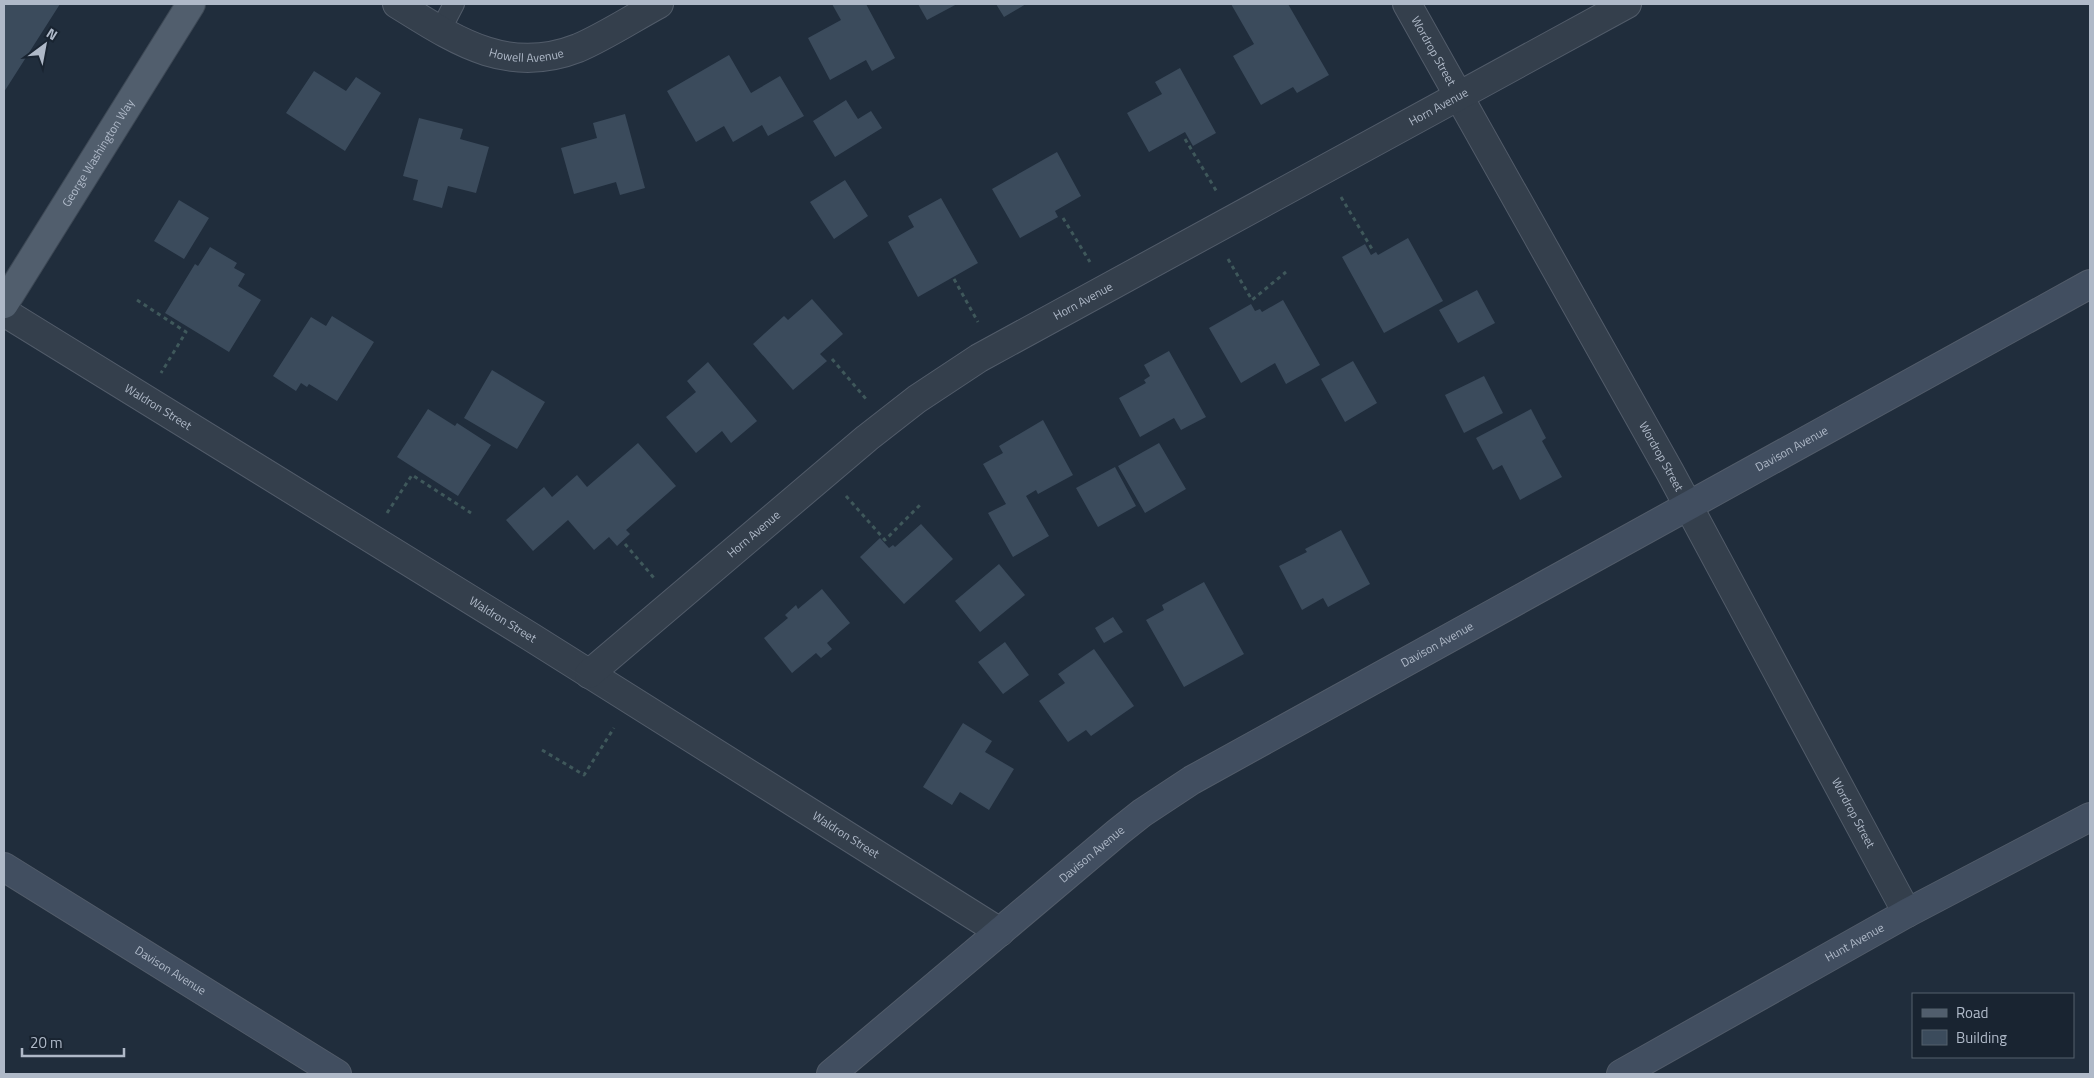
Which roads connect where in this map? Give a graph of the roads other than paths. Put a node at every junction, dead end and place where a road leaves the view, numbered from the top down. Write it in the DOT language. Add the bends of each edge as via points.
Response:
graph roads {
  1 [pos="191,4"];
  2 [pos="397,4"];
  3 [pos="454,4"];
  4 [pos="659,4"];
  5 [pos="1407,4"];
  6 [pos="1628,4"];
  7 [pos="440,31"];
  8 [pos="1458,98"];
  9 [pos="2090,284"];
  10 [pos="4,304"];
  11 [pos="4,312"];
  12 [pos="1688,505"];
  13 [pos="589,674"];
  14 [pos="2090,817"];
  15 [pos="4,867"];
  16 [pos="1907,913"];
  17 [pos="1000,932"];
  18 [pos="337,1074"];
  19 [pos="831,1074"];
  20 [pos="1621,1074"];
  1 -- 10 [label="main road, George Washington Way"];
  2 -- 7 [label="street, Howell Avenue"];
  3 -- 7 [label="lane"];
  4 -- 7 [label="street, Howell Avenue" via="578,47 546,57 493,54"];
  5 -- 8 [label="street, Wordrop Street"];
  6 -- 8 [label="street, Horn Avenue"];
  8 -- 12 [label="street, Wordrop Street"];
  8 -- 13 [label="street, Horn Avenue" via="980,358 917,399"];
  9 -- 12 [label="street, Davison Avenue"];
  11 -- 13 [label="street, Waldron Street"];
  12 -- 16 [label="street, Wordrop Street"];
  12 -- 17 [label="street, Davison Avenue" via="1192,780 1124,827"];
  13 -- 17 [label="street, Waldron Street"];
  14 -- 16 [label="street, Hunt Avenue"];
  15 -- 18 [label="street, Davison Avenue"];
  16 -- 20 [label="street, Hunt Avenue"];
  17 -- 19 [label="street, Davison Avenue"];
}
